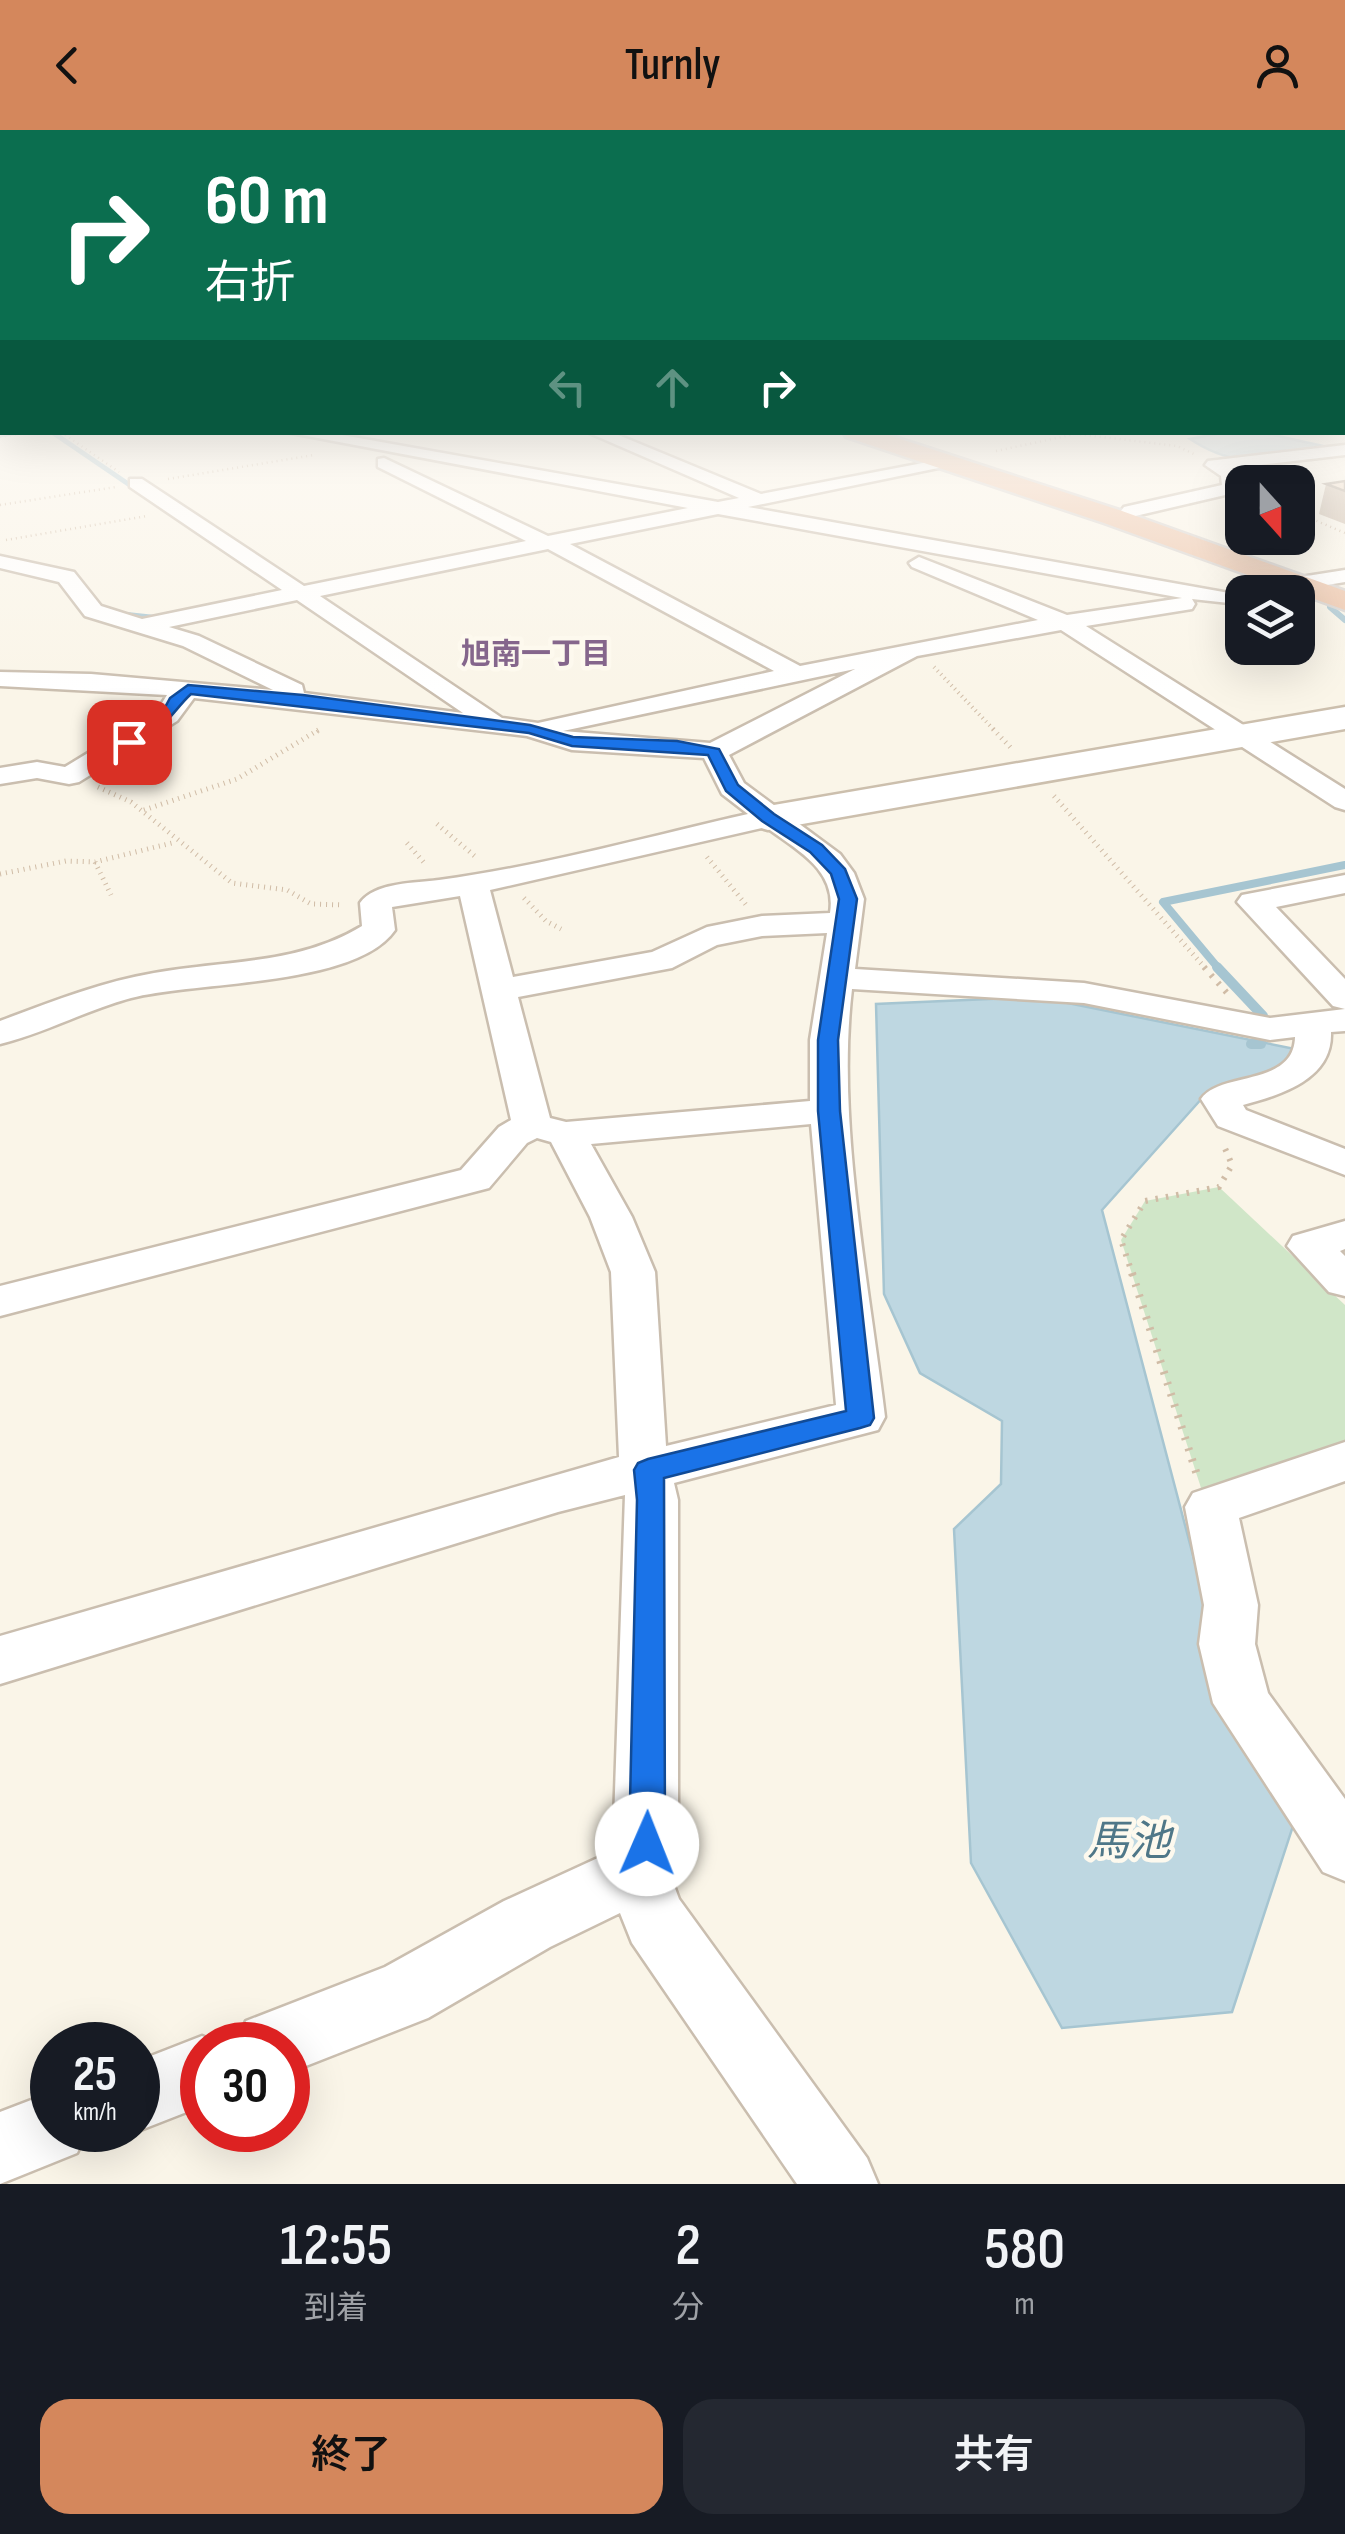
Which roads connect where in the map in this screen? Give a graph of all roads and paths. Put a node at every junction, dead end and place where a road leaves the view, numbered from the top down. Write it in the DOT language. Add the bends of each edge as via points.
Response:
graph roads {
  1 [pos="27,501"];
  2 [pos="163,501"];
  3 [pos="468,501"];
  4 [pos="673,501"];
  5 [pos="755,501"];
  6 [pos="762,501"];
  7 [pos="1080,501"];
  8 [pos="1096,501"];
  9 [pos="1176,501"];
  10 [pos="0,505"];
  11 [pos="714,508"];
  12 [pos="178,510"];
  13 [pos="1131,511"];
  14 [pos="1315,520"];
  15 [pos="843,532"];
  16 [pos="1345,532"];
  17 [pos="0,541"];
  18 [pos="549,542"];
  19 [pos="0,562"];
  20 [pos="1329,582"];
  21 [pos="301,593"];
  22 [pos="1225,593"];
  23 [pos="1225,597"];
  24 [pos="1345,601"];
  25 [pos="1066,623"];
  26 [pos="144,625"];
  27 [pos="914,649"];
  28 [pos="795,673"];
  29 [pos="0,679"];
  30 [pos="188,690"];
  31 [pos="303,700"];
  32 [pos="352,706"];
  33 [pos="1345,718"];
  34 [pos="498,725"];
  35 [pos="530,729"];
  36 [pos="1242,735"];
  37 [pos="714,752"];
  38 [pos="1033,772"];
  39 [pos="0,776"];
  40 [pos="69,776"];
  41 [pos="1345,801"];
  42 [pos="142,811"];
  43 [pos="768,818"];
  44 [pos="690,838"];
  45 [pos="178,842"];
  46 [pos="95,862"];
  47 [pos="0,874"];
  48 [pos="1345,884"];
  49 [pos="473,885"];
  50 [pos="111,895"];
  51 [pos="376,903"];
  52 [pos="847,922"];
  53 [pos="762,926"];
  54 [pos="837,978"];
  55 [pos="1339,986"];
  56 [pos="500,990"];
  57 [pos="1329,1024"];
  58 [pos="1249,1025"];
  59 [pos="0,1033"];
  60 [pos="829,1111"];
  61 [pos="1232,1118"];
  62 [pos="549,1130"];
  63 [pos="1345,1163"];
  64 [pos="1345,1235"];
  65 [pos="1345,1281"];
  66 [pos="0,1301"];
  67 [pos="1345,1462"];
  68 [pos="648,1470"];
  69 [pos="1211,1507"];
  70 [pos="0,1660"];
  71 [pos="1338,1830"];
  72 [pos="637,1872"];
  73 [pos="310,2030"];
  74 [pos="30,2136"];
  75 [pos="0,2148"];
  76 [pos="841,2184"];
  1 -- 10 [label="path"];
  2 -- 12 [label="street"];
  3 -- 18 [label="street"];
  4 -- 11 [label="street"];
  5 -- 11 [label="street"];
  6 -- 15 [label="street"];
  7 -- 20 [label="highway"];
  8 -- 13 [label="highway"];
  9 -- 13 [label="street"];
  11 -- 15 [label="street"];
  11 -- 18 [label="street"];
  12 -- 17 [label="path"];
  12 -- 21 [label="street"];
  13 -- 20 [label="highway"];
  14 -- 16 [label="path"];
  15 -- 22 [label="street"];
  15 -- 25 [label="street"];
  18 -- 21 [label="street"];
  18 -- 28 [label="street"];
  19 -- 26 [label="street" via="66,577 93,611"];
  20 -- 24 [label="highway"];
  21 -- 26 [label="street"];
  21 -- 34 [label="street"];
  23 -- 25 [label="street"];
  25 -- 27 [label="street"];
  25 -- 36 [label="street"];
  26 -- 31 [label="street" via="190,641"];
  27 -- 28 [label="street"];
  27 -- 37 [label="street"];
  27 -- 38 [label="path"];
  28 -- 35 [label="street"];
  29 -- 30 [label="street"];
  30 -- 31 [label="street"];
  30 -- 40 [label="street" via="168,716"];
  31 -- 32 [label="street"];
  32 -- 34 [label="street"];
  32 -- 42 [label="path" via="238,782"];
  33 -- 36 [label="street"];
  34 -- 35 [label="street"];
  35 -- 37 [label="street" via="572,742"];
  36 -- 38 [label="street"];
  36 -- 41 [label="street"];
  37 -- 43 [label="street" via="732,788"];
  38 -- 43 [label="street"];
  38 -- 58 [label="path"];
  39 -- 40 [label="street" via="37,770"];
  40 -- 42 [label="path"];
  42 -- 45 [label="path"];
  43 -- 44 [label="street"];
  43 -- 52 [label="street" via="829,860 848,899"];
  44 -- 49 [label="street"];
  44 -- 53 [label="path"];
  45 -- 46 [label="path"];
  45 -- 51 [label="path" via="232,883 287,890 310,904"];
  46 -- 47 [label="path" via="66,860"];
  46 -- 50 [label="path"];
  48 -- 55 [label="street" via="1254,902"];
  49 -- 51 [label="street"];
  49 -- 56 [label="street"];
  51 -- 59 [label="street" via="379,930 363,942 251,973 112,992"];
  52 -- 53 [label="street"];
  52 -- 54 [label="street"];
  53 -- 56 [label="street" via="708,937 660,961"];
  54 -- 58 [label="street" via="1084,993"];
  54 -- 60 [label="street" via="828,1040"];
  56 -- 62 [label="street"];
  57 -- 58 [label="street"];
  57 -- 61 [label="street" via="1312,1055 1286,1078 1220,1099"];
  60 -- 62 [label="street"];
  60 -- 68 [label="street" via="860,1418"];
  61 -- 63 [label="street"];
  61 -- 69 [label="path" via="1214,1120 1232,1165 1218,1187 1145,1201 1121,1240"];
  62 -- 66 [label="street" via="513,1135 475,1179"];
  62 -- 68 [label="street" via="611,1216 633,1272"];
  64 -- 65 [label="street" via="1308,1246"];
  67 -- 69 [label="street"];
  68 -- 70 [label="street"];
  68 -- 72 [label="street" via="647,1844"];
  69 -- 71 [label="street" via="1231,1605 1227,1644 1242,1703"];
  72 -- 73 [label="street" via="404,1994"];
  72 -- 76 [label="street" via="655,1920"];
  74 -- 75 [label="street"];
}
